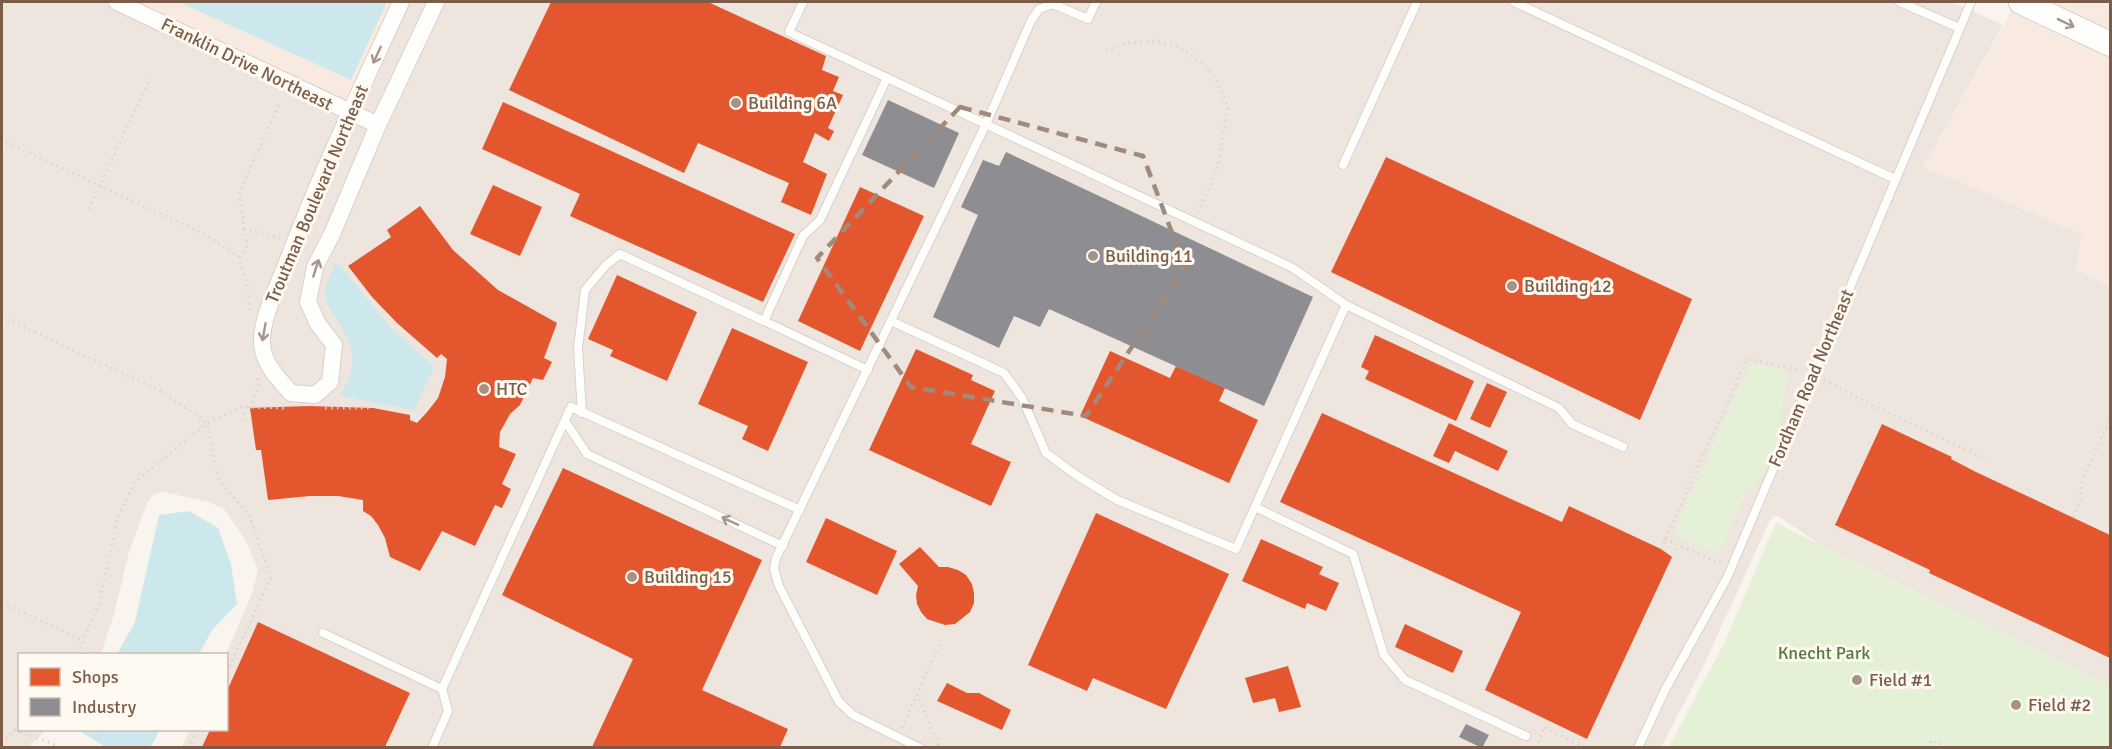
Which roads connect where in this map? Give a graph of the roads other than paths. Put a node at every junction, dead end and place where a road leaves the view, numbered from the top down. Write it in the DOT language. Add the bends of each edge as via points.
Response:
graph roads {
  1 [pos="117,2"];
  2 [pos="402,2"];
  3 [pos="435,2"];
  4 [pos="803,2"];
  5 [pos="1096,2"];
  6 [pos="1417,2"];
  7 [pos="1514,2"];
  8 [pos="1900,2"];
  9 [pos="1971,2"];
  10 [pos="2021,2"];
  11 [pos="1959,28"];
  12 [pos="2110,44"];
  13 [pos="887,78"];
  14 [pos="350,113"];
  15 [pos="986,124"];
  16 [pos="378,125"];
  17 [pos="1343,165"];
  18 [pos="1895,179"];
  19 [pos="1346,305"];
  20 [pos="764,321"];
  21 [pos="891,321"];
  22 [pos="868,370"];
  23 [pos="582,413"];
  24 [pos="565,421"];
  25 [pos="1623,447"];
  26 [pos="1255,507"];
  27 [pos="800,510"];
  28 [pos="783,546"];
  29 [pos="323,633"];
  30 [pos="442,689"];
  31 [pos="1526,736"];
  32 [pos="432,747"];
  33 [pos="920,747"];
  34 [pos="1638,747"];
  1 -- 14 [label="street, Franklin Drive Northeast"];
  2 -- 14 [label="street, Troutman Boulevard Northeast, one-way"];
  3 -- 16 [label="street, Troutman Boulevard Northeast"];
  4 -- 13 [label="lane" via="789,32"];
  5 -- 15 [label="lane" via="1088,19 1053,4 1039,9"];
  6 -- 17 [label="lane"];
  7 -- 18 [label="lane"];
  8 -- 11 [label="lane"];
  9 -- 11 [label="lane, Fordham Road Northeast"];
  10 -- 12 [label="street, one-way"];
  11 -- 18 [label="lane, Fordham Road Northeast"];
  13 -- 15 [label="lane"];
  13 -- 20 [label="lane" via="820,220 803,236"];
  14 -- 16 [label="street, Franklin Drive Northeast"];
  14 -- 16 [label="street, Troutman Boulevard Northeast, one-way" via="268,309 262,343 268,366 291,393 315,395 330,381 334,345 308,302 315,267"];
  15 -- 19 [label="lane" via="1293,268"];
  15 -- 21 [label="lane"];
  18 -- 34 [label="lane, Fordham Road Northeast" via="1727,578"];
  19 -- 25 [label="lane" via="1559,408 1572,424"];
  19 -- 26 [label="lane"];
  20 -- 22 [label="lane"];
  20 -- 23 [label="lane" via="620,254 585,290 578,348"];
  21 -- 22 [label="lane"];
  21 -- 26 [label="lane" via="1004,373 1022,398 1046,453 1117,500 1236,549"];
  22 -- 27 [label="lane"];
  23 -- 24 [label="lane" via="572,407"];
  23 -- 27 [label="lane"];
  28 -- 24 [label="lane, one-way" via="587,454"];
  24 -- 30 [label="lane"];
  26 -- 31 [label="lane" via="1353,554 1384,655 1405,680"];
  27 -- 28 [label="lane"];
  28 -- 33 [label="lane" via="774,569 779,585 839,702 853,715"];
  29 -- 30 [label="lane"];
  30 -- 32 [label="lane" via="448,711"];
}
